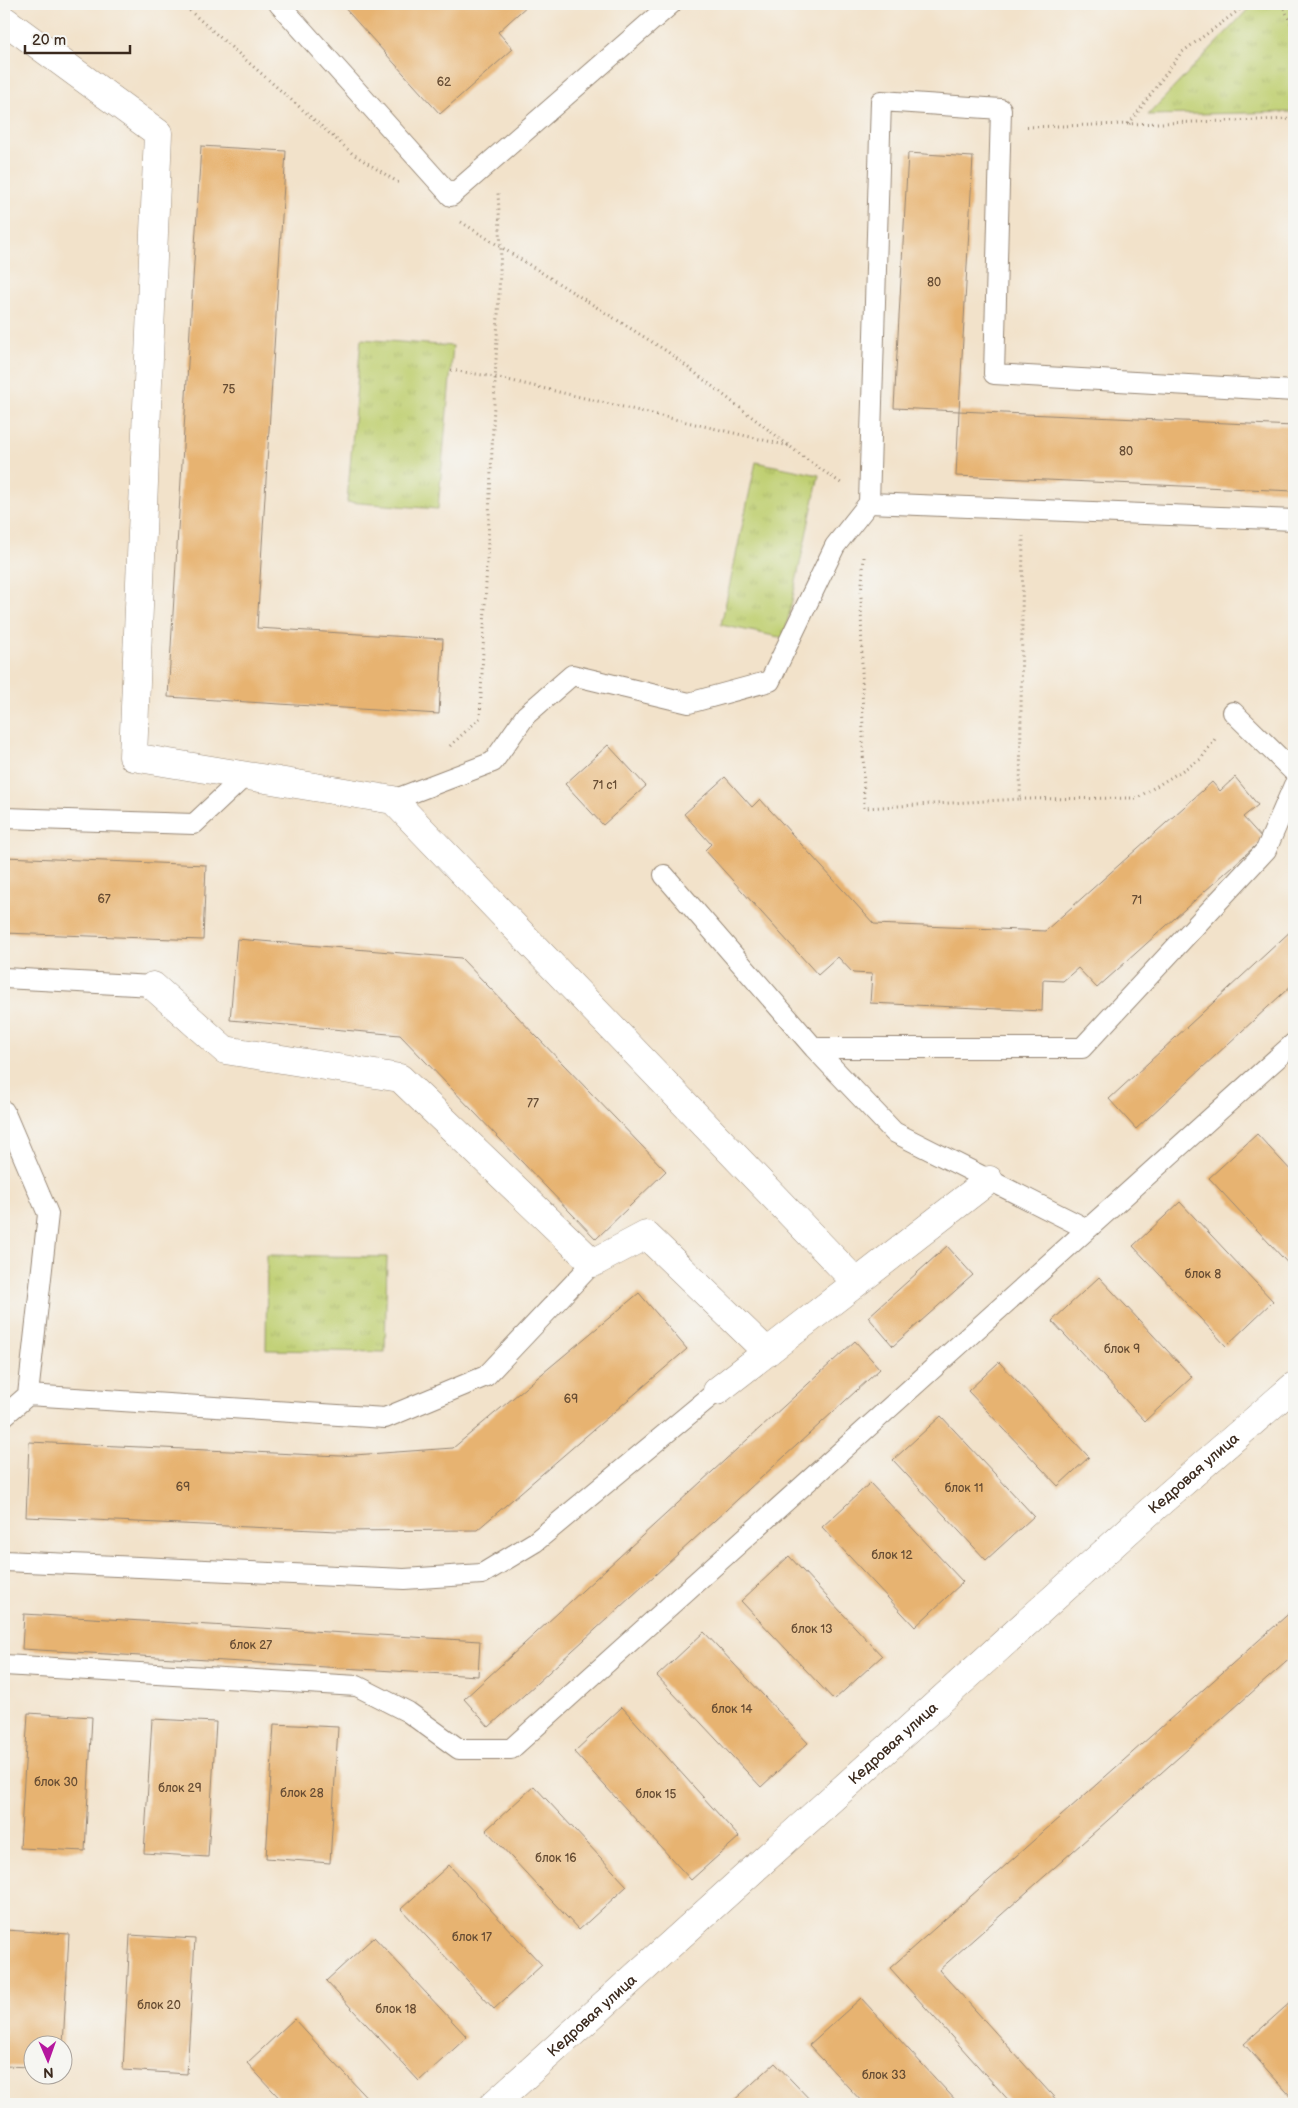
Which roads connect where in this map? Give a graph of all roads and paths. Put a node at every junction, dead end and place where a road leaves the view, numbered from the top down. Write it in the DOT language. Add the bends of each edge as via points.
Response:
graph roads {
  1 [pos="182,4"];
  2 [pos="279,4"];
  3 [pos="671,4"];
  4 [pos="1247,4"];
  5 [pos="1282,4"];
  6 [pos="4,20"];
  7 [pos="1294,30"];
  8 [pos="1294,119"];
  9 [pos="1129,124"];
  10 [pos="1001,128"];
  11 [pos="496,156"];
  12 [pos="401,184"];
  13 [pos="459,221"];
  14 [pos="501,248"];
  15 [pos="451,370"];
  16 [pos="495,377"];
  17 [pos="1294,391"];
  18 [pos="791,447"];
  19 [pos="870,503"];
  20 [pos="1024,509"];
  21 [pos="1294,520"];
  22 [pos="1233,712"];
  23 [pos="444,752"];
  24 [pos="1294,772"];
  25 [pos="246,775"];
  26 [pos="1294,785"];
  27 [pos="1020,799"];
  28 [pos="394,800"];
  29 [pos="4,818"];
  30 [pos="664,875"];
  31 [pos="4,978"];
  32 [pos="153,986"];
  33 [pos="1294,1043"];
  34 [pos="814,1048"];
  35 [pos="4,1111"];
  36 [pos="989,1180"];
  37 [pos="1087,1229"];
  38 [pos="593,1264"];
  39 [pos="856,1282"];
  40 [pos="767,1352"];
  41 [pos="1294,1386"];
  42 [pos="717,1391"];
  43 [pos="28,1395"];
  44 [pos="4,1416"];
  45 [pos="4,1561"];
  46 [pos="4,1665"];
  47 [pos="494,2104"];
  1 -- 12 [label="path" via="353,154"];
  2 -- 11 [label="lane" via="451,196"];
  3 -- 11 [label="lane"];
  4 -- 9 [label="path" via="1181,53"];
  5 -- 7 [label="path"];
  6 -- 25 [label="street" via="158,132 133,756"];
  8 -- 9 [label="path"];
  9 -- 10 [label="path"];
  10 -- 17 [label="lane" via="994,374"];
  10 -- 19 [label="lane" via="1001,109 881,101"];
  11 -- 14 [label="path"];
  13 -- 14 [label="path"];
  14 -- 16 [label="path"];
  14 -- 18 [label="path" via="668,352"];
  15 -- 16 [label="path"];
  16 -- 18 [label="path"];
  16 -- 23 [label="path" via="480,718"];
  18 -- 19 [label="path"];
  19 -- 20 [label="lane"];
  19 -- 27 [label="path" via="861,596 864,808"];
  19 -- 28 [label="lane" via="835,546 770,681 689,703 572,675 526,716 493,762"];
  20 -- 21 [label="lane"];
  20 -- 27 [label="path"];
  22 -- 24 [label="lane"];
  22 -- 27 [label="path" via="1201,759 1138,798"];
  25 -- 28 [label="street"];
  25 -- 29 [label="lane" via="194,824"];
  26 -- 34 [label="lane" via="1266,850 1082,1048"];
  28 -- 39 [label="street"];
  30 -- 34 [label="lane"];
  31 -- 32 [label="lane"];
  32 -- 38 [label="street" via="226,1050 400,1078"];
  33 -- 37 [label="lane"];
  34 -- 36 [label="lane" via="894,1132"];
  35 -- 43 [label="lane" via="48,1214"];
  36 -- 37 [label="lane"];
  36 -- 39 [label="street"];
  37 -- 46 [label="lane" via="511,1748 458,1749 408,1712 357,1686"];
  38 -- 40 [label="street" via="646,1235"];
  38 -- 43 [label="lane" via="486,1376 385,1418"];
  39 -- 40 [label="street"];
  40 -- 42 [label="street"];
  41 -- 47 [label="street, Кедровая улица" via="1141,1519"];
  42 -- 45 [label="lane" via="535,1542 482,1574 404,1579"];
  43 -- 44 [label="lane"];
}
